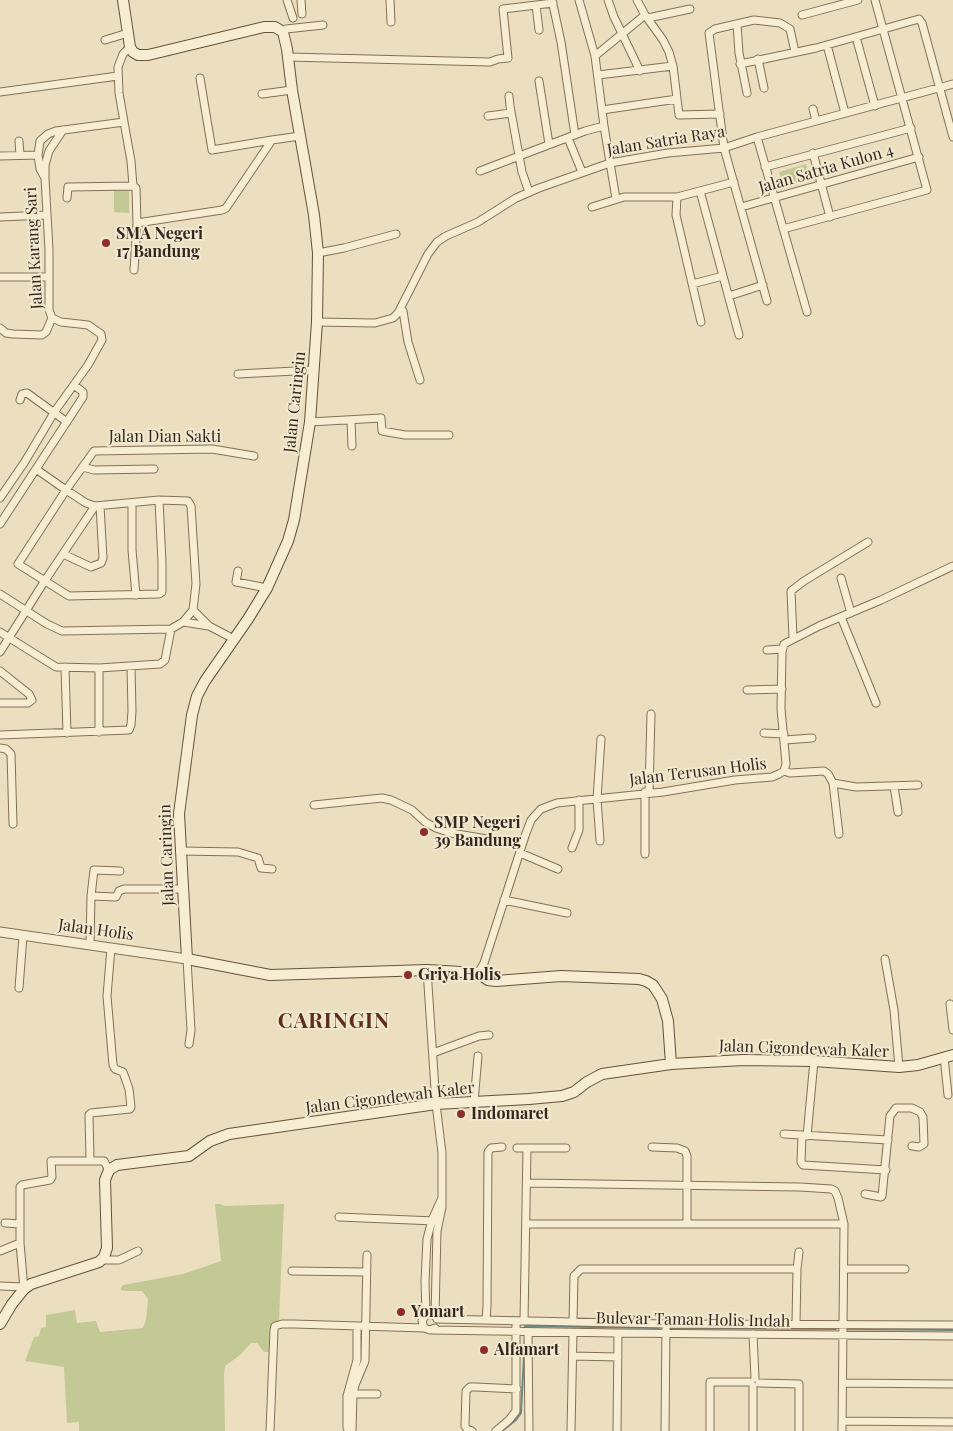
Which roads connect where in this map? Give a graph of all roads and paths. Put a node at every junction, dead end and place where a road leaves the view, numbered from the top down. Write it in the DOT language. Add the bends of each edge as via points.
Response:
graph roads {
  1 [pos="123,0"];
  2 [pos="287,0"];
  3 [pos="301,0"];
  4 [pos="390,0"];
  5 [pos="579,0"];
  6 [pos="608,0"];
  7 [pos="637,0"];
  8 [pos="858,0"];
  9 [pos="875,0"];
  10 [pos="553,1"];
  11 [pos="536,5"];
  12 [pos="690,9"];
  13 [pos="302,14"];
  14 [pos="802,15"];
  15 [pos="646,16"];
  16 [pos="293,18"];
  17 [pos="391,22"];
  18 [pos="737,24"];
  19 [pos="324,25"];
  20 [pos="539,30"];
  21 [pos="883,30"];
  22 [pos="283,32"];
  23 [pos="128,33"];
  24 [pos="622,34"];
  25 [pos="856,37"];
  26 [pos="106,40"];
  27 [pos="827,45"];
  28 [pos="130,47"];
  29 [pos="795,52"];
  30 [pos="595,56"];
  31 [pos="288,58"];
  32 [pos="758,59"];
  33 [pos="740,64"];
  34 [pos="673,66"];
  35 [pos="640,70"];
  36 [pos="598,75"];
  37 [pos="118,76"];
  38 [pos="200,78"];
  39 [pos="539,81"];
  40 [pos="953,84"];
  41 [pos="764,88"];
  42 [pos="940,88"];
  43 [pos="292,90"];
  44 [pos="0,92"];
  45 [pos="747,93"];
  46 [pos="262,94"];
  47 [pos="509,96"];
  48 [pos="902,98"];
  49 [pos="677,99"];
  50 [pos="874,106"];
  51 [pos="813,109"];
  52 [pos="602,110"];
  53 [pos="511,113"];
  54 [pos="845,113"];
  55 [pos="720,114"];
  56 [pos="488,116"];
  57 [pos="816,121"];
  58 [pos="124,122"];
  59 [pos="604,126"];
  60 [pos="911,128"];
  61 [pos="62,130"];
  62 [pos="300,136"];
  63 [pos="572,136"];
  64 [pos="757,137"];
  65 [pos="953,137"];
  66 [pos="272,140"];
  67 [pos="19,141"];
  68 [pos="549,144"];
  69 [pos="724,148"];
  70 [pos="813,153"];
  71 [pos="20,155"];
  72 [pos="38,155"];
  73 [pos="0,156"];
  74 [pos="519,156"];
  75 [pos="919,157"];
  76 [pos="610,163"];
  77 [pos="766,167"];
  78 [pos="480,171"];
  79 [pos="582,172"];
  80 [pos="44,178"];
  81 [pos="734,182"];
  82 [pos="822,185"];
  83 [pos="133,186"];
  84 [pos="700,191"];
  85 [pos="529,192"];
  86 [pos="677,197"];
  87 [pos="68,198"];
  88 [pos="774,198"];
  89 [pos="616,199"];
  90 [pos="592,207"];
  91 [pos="741,207"];
  92 [pos="47,215"];
  93 [pos="0,217"];
  94 [pos="830,217"];
  95 [pos="137,222"];
  96 [pos="784,230"];
  97 [pos="396,234"];
  98 [pos="318,253"];
  99 [pos="134,270"];
  100 [pos="723,276"];
  101 [pos="0,277"];
  102 [pos="48,277"];
  103 [pos="692,284"];
  104 [pos="762,285"];
  105 [pos="729,296"];
  106 [pos="767,301"];
  107 [pos="402,311"];
  108 [pos="807,312"];
  109 [pos="52,318"];
  110 [pos="317,322"];
  111 [pos="702,322"];
  112 [pos="0,328"];
  113 [pos="739,335"];
  114 [pos="314,370"];
  115 [pos="238,374"];
  116 [pos="420,380"];
  117 [pos="74,385"];
  118 [pos="20,400"];
  119 [pos="55,412"];
  120 [pos="351,420"];
  121 [pos="67,422"];
  122 [pos="310,422"];
  123 [pos="449,435"];
  124 [pos="352,446"];
  125 [pos="254,456"];
  126 [pos="83,467"];
  127 [pos="154,468"];
  128 [pos="36,469"];
  129 [pos="66,490"];
  130 [pos="0,498"];
  131 [pos="159,500"];
  132 [pos="132,503"];
  133 [pos="98,506"];
  134 [pos="0,524"];
  135 [pos="868,542"];
  136 [pos="62,554"];
  137 [pos="953,566"];
  138 [pos="238,571"];
  139 [pos="841,578"];
  140 [pos="44,582"];
  141 [pos="266,588"];
  142 [pos="0,594"];
  143 [pos="136,595"];
  144 [pos="194,610"];
  145 [pos="27,612"];
  146 [pos="851,613"];
  147 [pos="841,617"];
  148 [pos="183,622"];
  149 [pos="209,626"];
  150 [pos="171,629"];
  151 [pos="0,632"];
  152 [pos="8,638"];
  153 [pos="793,638"];
  154 [pos="234,639"];
  155 [pos="782,649"];
  156 [pos="768,650"];
  157 [pos="0,652"];
  158 [pos="131,666"];
  159 [pos="65,667"];
  160 [pos="99,668"];
  161 [pos="0,672"];
  162 [pos="782,689"];
  163 [pos="747,690"];
  164 [pos="0,703"];
  165 [pos="876,703"];
  166 [pos="650,714"];
  167 [pos="99,732"];
  168 [pos="68,733"];
  169 [pos="764,733"];
  170 [pos="0,735"];
  171 [pos="784,737"];
  172 [pos="812,738"];
  173 [pos="601,739"];
  174 [pos="0,748"];
  175 [pos="784,771"];
  176 [pos="833,783"];
  177 [pos="918,785"];
  178 [pos="894,786"];
  179 [pos="647,792"];
  180 [pos="597,799"];
  181 [pos="579,800"];
  182 [pos="314,804"];
  183 [pos="898,812"];
  184 [pos="13,824"];
  185 [pos="839,834"];
  186 [pos="600,842"];
  187 [pos="522,845"];
  188 [pos="572,848"];
  189 [pos="181,851"];
  190 [pos="520,853"];
  191 [pos="645,854"];
  192 [pos="272,869"];
  193 [pos="558,869"];
  194 [pos="120,871"];
  195 [pos="182,889"];
  196 [pos="91,896"];
  197 [pos="504,900"];
  198 [pos="567,914"];
  199 [pos="0,932"];
  200 [pos="23,936"];
  201 [pos="90,945"];
  202 [pos="111,948"];
  203 [pos="187,959"];
  204 [pos="885,959"];
  205 [pos="427,970"];
  206 [pos="478,973"];
  207 [pos="19,988"];
  208 [pos="950,1004"];
  209 [pos="953,1030"];
  210 [pos="489,1036"];
  211 [pos="189,1044"];
  212 [pos="433,1054"];
  213 [pos="478,1056"];
  214 [pos="949,1056"];
  215 [pos="814,1061"];
  216 [pos="671,1064"];
  217 [pos="899,1067"];
  218 [pos="948,1095"];
  219 [pos="474,1102"];
  220 [pos="436,1104"];
  221 [pos="784,1134"];
  222 [pos="804,1136"];
  223 [pos="888,1140"];
  224 [pos="912,1146"];
  225 [pos="502,1147"];
  226 [pos="652,1147"];
  227 [pos="516,1148"];
  228 [pos="527,1148"];
  229 [pos="566,1148"];
  230 [pos="90,1160"];
  231 [pos="110,1170"];
  232 [pos="886,1170"];
  233 [pos="527,1183"];
  234 [pos="687,1186"];
  235 [pos="865,1194"];
  236 [pos="339,1217"];
  237 [pos="435,1221"];
  238 [pos="5,1223"];
  239 [pos="20,1224"];
  240 [pos="526,1224"];
  241 [pos="687,1224"];
  242 [pos="844,1224"];
  243 [pos="20,1244"];
  244 [pos="0,1251"];
  245 [pos="138,1251"];
  246 [pos="799,1252"];
  247 [pos="367,1255"];
  248 [pos="102,1260"];
  249 [pos="797,1268"];
  250 [pos="905,1268"];
  251 [pos="844,1270"];
  252 [pos="292,1271"];
  253 [pos="366,1272"];
  254 [pos="0,1286"];
  255 [pos="24,1288"];
  256 [pos="426,1315"];
  257 [pos="436,1317"];
  258 [pos="2,1318"];
  259 [pos="486,1320"];
  260 [pos="573,1322"];
  261 [pos="796,1323"];
  262 [pos="666,1324"];
  263 [pos="844,1324"];
  264 [pos="518,1325"];
  265 [pos="953,1325"];
  266 [pos="357,1326"];
  267 [pos="366,1326"];
  268 [pos="424,1328"];
  269 [pos="433,1330"];
  270 [pos="528,1332"];
  271 [pos="573,1333"];
  272 [pos="618,1333"];
  273 [pos="666,1334"];
  274 [pos="754,1334"];
  275 [pos="844,1335"];
  276 [pos="953,1336"];
  277 [pos="573,1356"];
  278 [pos="618,1357"];
  279 [pos="754,1382"];
  280 [pos="843,1383"];
  281 [pos="953,1384"];
  282 [pos="517,1389"];
  283 [pos="353,1394"];
  284 [pos="377,1394"];
  285 [pos="842,1421"];
  286 [pos="953,1422"];
  287 [pos="270,1431"];
  288 [pos="347,1431"];
  289 [pos="352,1431"];
  290 [pos="472,1431"];
  291 [pos="496,1431"];
  292 [pos="529,1431"];
  293 [pos="571,1431"];
  294 [pos="617,1431"];
  295 [pos="665,1431"];
  296 [pos="710,1431"];
  297 [pos="753,1431"];
  298 [pos="799,1431"];
  299 [pos="842,1431"];
  1 -- 23 [label="main road"];
  2 -- 16 [label="street"];
  3 -- 13 [label="street"];
  4 -- 17 [label="street"];
  5 -- 30 [label="street"];
  6 -- 24 [label="street"];
  7 -- 15 [label="street"];
  8 -- 14 [label="street"];
  9 -- 21 [label="street"];
  10 -- 11 [label="street"];
  10 -- 63 [label="street"];
  11 -- 20 [label="street"];
  11 -- 31 [label="street" via="503,8 508,58 492,62"];
  12 -- 15 [label="street"];
  15 -- 24 [label="street"];
  15 -- 34 [label="street" via="663,40"];
  18 -- 29 [label="street" via="761,20 787,26"];
  18 -- 33 [label="street"];
  18 -- 55 [label="street" via="714,29 709,34"];
  19 -- 22 [label="street"];
  21 -- 25 [label="street"];
  21 -- 42 [label="street" via="921,20"];
  21 -- 48 [label="street"];
  22 -- 28 [label="main road" via="275,27 264,27 142,56"];
  22 -- 31 [label="main road, Jalan Caringin"];
  23 -- 26 [label="street"];
  23 -- 28 [label="main road"];
  24 -- 30 [label="street"];
  24 -- 35 [label="street"];
  25 -- 27 [label="street"];
  25 -- 50 [label="street"];
  27 -- 29 [label="street"];
  27 -- 54 [label="street"];
  28 -- 37 [label="street" via="119,60"];
  29 -- 32 [label="street"];
  30 -- 36 [label="street"];
  31 -- 43 [label="main road, Jalan Caringin"];
  32 -- 33 [label="street"];
  32 -- 41 [label="street"];
  33 -- 45 [label="street"];
  34 -- 35 [label="street"];
  34 -- 49 [label="street"];
  35 -- 36 [label="street"];
  36 -- 52 [label="street"];
  37 -- 44 [label="street"];
  37 -- 58 [label="street"];
  38 -- 66 [label="street" via="212,150"];
  39 -- 68 [label="street"];
  40 -- 42 [label="street, Jalan Satria Raya"];
  42 -- 48 [label="street, Jalan Satria Raya"];
  42 -- 65 [label="street"];
  43 -- 46 [label="street"];
  43 -- 62 [label="main road, Jalan Caringin"];
  47 -- 53 [label="street"];
  48 -- 50 [label="street, Jalan Satria Raya"];
  48 -- 60 [label="street"];
  49 -- 52 [label="street"];
  49 -- 55 [label="street" via="680,116"];
  50 -- 54 [label="street, Jalan Satria Raya"];
  51 -- 57 [label="street"];
  52 -- 59 [label="street"];
  53 -- 56 [label="street"];
  53 -- 74 [label="street"];
  54 -- 57 [label="street, Jalan Satria Raya"];
  55 -- 69 [label="street"];
  57 -- 64 [label="street, Jalan Satria Raya"];
  58 -- 61 [label="street"];
  58 -- 83 [label="street"];
  59 -- 63 [label="street"];
  59 -- 76 [label="street"];
  60 -- 70 [label="street"];
  60 -- 75 [label="street"];
  61 -- 72 [label="street" via="40,141"];
  61 -- 80 [label="street" via="49,151"];
  62 -- 66 [label="street"];
  62 -- 98 [label="main road, Jalan Caringin"];
  63 -- 68 [label="street"];
  63 -- 79 [label="street"];
  64 -- 69 [label="street, Jalan Satria Raya"];
  64 -- 77 [label="street"];
  66 -- 95 [label="street" via="226,208"];
  67 -- 71 [label="street"];
  68 -- 74 [label="street"];
  69 -- 76 [label="street, Jalan Satria Raya"];
  69 -- 81 [label="street"];
  70 -- 77 [label="street"];
  70 -- 82 [label="street"];
  71 -- 72 [label="street"];
  71 -- 73 [label="street"];
  72 -- 80 [label="street, Jalan Karang Sari"];
  74 -- 78 [label="street"];
  74 -- 85 [label="street"];
  75 -- 82 [label="street, Jalan Satria Kulon 4"];
  75 -- 94 [label="street" via="927,187 925,192"];
  76 -- 79 [label="street, Jalan Satria Raya"];
  76 -- 89 [label="street"];
  77 -- 88 [label="street"];
  79 -- 85 [label="street, Jalan Satria Raya"];
  80 -- 92 [label="street, Jalan Karang Sari"];
  81 -- 84 [label="street"];
  81 -- 91 [label="street"];
  82 -- 88 [label="street, Jalan Satria Kulon 4"];
  82 -- 94 [label="street"];
  83 -- 87 [label="street" via="68,187"];
  83 -- 95 [label="street" via="136,188"];
  84 -- 86 [label="street"];
  84 -- 100 [label="street"];
  85 -- 110 [label="street, Jalan Satria Raya" via="478,222 446,236 434,246 395,316 389,320 374,323"];
  86 -- 89 [label="street"];
  86 -- 103 [label="street" via="676,215"];
  88 -- 91 [label="street, Jalan Satria Kulon 4"];
  88 -- 96 [label="street"];
  89 -- 90 [label="street"];
  91 -- 104 [label="street"];
  92 -- 93 [label="street"];
  92 -- 102 [label="street, Jalan Karang Sari"];
  94 -- 96 [label="street"];
  95 -- 99 [label="street"];
  96 -- 108 [label="street"];
  97 -- 98 [label="street"];
  98 -- 110 [label="main road, Jalan Caringin"];
  100 -- 103 [label="street"];
  100 -- 105 [label="street"];
  101 -- 102 [label="street"];
  102 -- 109 [label="street, Jalan Karang Sari"];
  103 -- 111 [label="street"];
  104 -- 105 [label="street"];
  104 -- 106 [label="street"];
  105 -- 113 [label="street"];
  107 -- 116 [label="street"];
  109 -- 112 [label="street" via="42,335 13,334"];
  109 -- 117 [label="street" via="88,325 102,336"];
  110 -- 114 [label="main road, Jalan Caringin"];
  114 -- 115 [label="street"];
  114 -- 122 [label="main road, Jalan Caringin"];
  117 -- 119 [label="street"];
  117 -- 121 [label="street" via="84,396"];
  118 -- 119 [label="street" via="22,394 27,393"];
  119 -- 121 [label="street"];
  119 -- 130 [label="street"];
  120 -- 122 [label="street"];
  120 -- 123 [label="street" via="381,418 382,431 402,435"];
  120 -- 124 [label="street"];
  121 -- 128 [label="street"];
  122 -- 141 [label="main road, Jalan Caringin" via="294,520"];
  125 -- 126 [label="street, Jalan Dian Sakti" via="212,449 97,451"];
  126 -- 127 [label="street" via="94,470"];
  126 -- 129 [label="street, Jalan Dian Sakti"];
  128 -- 129 [label="street"];
  128 -- 134 [label="street"];
  129 -- 133 [label="street"];
  129 -- 140 [label="street, Jalan Dian Sakti" via="18,561 19,566"];
  131 -- 132 [label="street"];
  131 -- 143 [label="street" via="162,592 158,595"];
  131 -- 144 [label="street" via="190,502 196,584"];
  132 -- 133 [label="street"];
  132 -- 143 [label="street"];
  133 -- 136 [label="street"];
  133 -- 136 [label="street" via="101,563 91,566"];
  135 -- 153 [label="street" via="791,591"];
  136 -- 140 [label="street"];
  137 -- 146 [label="street"];
  138 -- 141 [label="street" via="236,582"];
  139 -- 146 [label="street"];
  140 -- 143 [label="street" via="71,597"];
  140 -- 145 [label="street"];
  141 -- 154 [label="main road, Jalan Caringin"];
  142 -- 145 [label="street"];
  144 -- 148 [label="street"];
  144 -- 149 [label="street"];
  145 -- 150 [label="street" via="62,631"];
  145 -- 152 [label="street"];
  146 -- 147 [label="street"];
  147 -- 153 [label="street"];
  147 -- 165 [label="street"];
  148 -- 149 [label="street"];
  148 -- 150 [label="street"];
  149 -- 154 [label="street"];
  150 -- 158 [label="street" via="162,663"];
  151 -- 152 [label="street"];
  152 -- 157 [label="street"];
  152 -- 159 [label="street" via="53,666"];
  153 -- 155 [label="street"];
  154 -- 189 [label="main road, Jalan Caringin" via="205,681 192,715 179,811"];
  155 -- 156 [label="street"];
  155 -- 162 [label="street, Jalan Terusan Holis"];
  158 -- 160 [label="street"];
  158 -- 167 [label="street" via="130,729"];
  159 -- 160 [label="street"];
  159 -- 168 [label="street"];
  160 -- 167 [label="street"];
  161 -- 164 [label="street" via="29,694 32,700 28,703"];
  162 -- 163 [label="street"];
  162 -- 171 [label="street, Jalan Terusan Holis"];
  166 -- 179 [label="street"];
  167 -- 168 [label="street"];
  168 -- 170 [label="street"];
  169 -- 171 [label="street"];
  171 -- 172 [label="street"];
  171 -- 175 [label="street, Jalan Terusan Holis"];
  173 -- 180 [label="street"];
  174 -- 184 [label="street" via="11,754"];
  175 -- 176 [label="street" via="824,772"];
  175 -- 179 [label="street, Jalan Terusan Holis" via="772,777"];
  176 -- 178 [label="street" via="856,787"];
  176 -- 185 [label="street"];
  177 -- 178 [label="street"];
  178 -- 183 [label="street"];
  179 -- 180 [label="street, Jalan Terusan Holis"];
  179 -- 191 [label="street"];
  180 -- 181 [label="street, Jalan Terusan Holis"];
  180 -- 186 [label="street"];
  181 -- 187 [label="street, Jalan Terusan Holis" via="541,809 531,820"];
  181 -- 188 [label="street" via="579,830"];
  182 -- 187 [label="street" via="382,798 412,810 436,828"];
  187 -- 190 [label="street, Jalan Terusan Holis"];
  189 -- 192 [label="street" via="238,852 258,858 261,868"];
  189 -- 195 [label="main road, Jalan Caringin"];
  190 -- 193 [label="street"];
  190 -- 197 [label="street, Jalan Terusan Holis"];
  194 -- 196 [label="street" via="94,870"];
  195 -- 196 [label="street" via="124,890 119,891 116,897"];
  195 -- 203 [label="main road, Jalan Caringin"];
  196 -- 201 [label="street"];
  197 -- 198 [label="street"];
  197 -- 206 [label="street, Jalan Terusan Holis"];
  199 -- 200 [label="street, Jalan Holis"];
  200 -- 201 [label="street, Jalan Holis"];
  200 -- 207 [label="street"];
  201 -- 202 [label="street, Jalan Holis"];
  202 -- 203 [label="street, Jalan Holis"];
  202 -- 230 [label="street" via="107,996 113,1065 123,1072 131,1107 91,1112"];
  203 -- 205 [label="main road" via="270,975"];
  203 -- 211 [label="street"];
  204 -- 217 [label="street"];
  205 -- 206 [label="main road"];
  205 -- 212 [label="street"];
  206 -- 216 [label="main road" via="496,981 560,976 646,981 658,991 665,1008"];
  208 -- 209 [label="street"];
  210 -- 212 [label="street" via="479,1036"];
  212 -- 220 [label="street"];
  213 -- 219 [label="street"];
  214 -- 217 [label="main road, Jalan Cigondewah Kaler"];
  214 -- 218 [label="street"];
  215 -- 216 [label="main road, Jalan Cigondewah Kaler" via="730,1060"];
  215 -- 217 [label="main road, Jalan Cigondewah Kaler"];
  215 -- 222 [label="street"];
  216 -- 219 [label="main road, Jalan Cigondewah Kaler" via="602,1074 562,1096"];
  219 -- 220 [label="main road, Jalan Cigondewah Kaler"];
  220 -- 231 [label="main road, Jalan Cigondewah Kaler" via="229,1134 210,1141 188,1156 122,1164"];
  220 -- 237 [label="street" via="442,1153 441,1200"];
  221 -- 222 [label="street"];
  222 -- 223 [label="street"];
  222 -- 232 [label="street" via="803,1165"];
  223 -- 224 [label="street" via="892,1111 900,1107 912,1108 923,1117 925,1141 922,1146"];
  223 -- 232 [label="street"];
  225 -- 259 [label="street" via="491,1148 488,1152"];
  226 -- 234 [label="street" via="685,1151"];
  227 -- 228 [label="street"];
  228 -- 229 [label="street"];
  228 -- 233 [label="street"];
  230 -- 231 [label="street" via="104,1161"];
  230 -- 239 [label="street" via="51,1161 50,1180 22,1185"];
  231 -- 248 [label="main road" via="104,1182 107,1248"];
  232 -- 235 [label="street" via="882,1197"];
  233 -- 234 [label="street"];
  233 -- 240 [label="street"];
  234 -- 241 [label="street"];
  234 -- 242 [label="street" via="831,1189 838,1198"];
  236 -- 237 [label="street"];
  237 -- 256 [label="street" via="427,1239"];
  237 -- 257 [label="street"];
  238 -- 239 [label="street"];
  239 -- 243 [label="street"];
  240 -- 241 [label="street"];
  240 -- 264 [label="street"];
  241 -- 242 [label="street"];
  242 -- 251 [label="street"];
  243 -- 244 [label="street"];
  243 -- 255 [label="street"];
  245 -- 248 [label="street" via="119,1260"];
  246 -- 249 [label="street"];
  247 -- 253 [label="street"];
  248 -- 255 [label="main road"];
  249 -- 260 [label="street" via="581,1269 574,1276"];
  249 -- 261 [label="street"];
  250 -- 251 [label="street"];
  251 -- 263 [label="street"];
  252 -- 253 [label="street"];
  253 -- 267 [label="street"];
  254 -- 255 [label="street"];
  255 -- 258 [label="main road"];
  256 -- 257 [label="street"];
  256 -- 268 [label="street" via="422,1321"];
  257 -- 259 [label="street, Bulevar Taman Holis Indah"];
  257 -- 269 [label="street"];
  259 -- 264 [label="street, Bulevar Taman Holis Indah"];
  260 -- 262 [label="street, Bulevar Taman Holis Indah"];
  260 -- 264 [label="street, Bulevar Taman Holis Indah"];
  261 -- 262 [label="street, Bulevar Taman Holis Indah"];
  261 -- 263 [label="street, Bulevar Taman Holis Indah"];
  262 -- 273 [label="street"];
  263 -- 265 [label="street, Bulevar Taman Holis Indah"];
  263 -- 275 [label="street"];
  264 -- 269 [label="street, Bulevar Taman Holis Indah"];
  264 -- 270 [label="street, Bulevar Taman Holis Indah"];
  264 -- 282 [label="street"];
  266 -- 267 [label="street"];
  266 -- 287 [label="street" via="276,1326"];
  266 -- 288 [label="street" via="358,1360 347,1396"];
  267 -- 268 [label="street"];
  267 -- 283 [label="street" via="365,1361"];
  268 -- 269 [label="street"];
  270 -- 271 [label="street, Bulevar Taman Holis Indah"];
  270 -- 292 [label="street"];
  271 -- 272 [label="street, Bulevar Taman Holis Indah"];
  271 -- 277 [label="street"];
  272 -- 273 [label="street, Bulevar Taman Holis Indah"];
  272 -- 278 [label="street"];
  273 -- 274 [label="street, Bulevar Taman Holis Indah"];
  273 -- 295 [label="street"];
  274 -- 275 [label="street, Bulevar Taman Holis Indah"];
  274 -- 279 [label="street"];
  275 -- 276 [label="street, Bulevar Taman Holis Indah"];
  275 -- 280 [label="street"];
  277 -- 278 [label="street"];
  277 -- 293 [label="street"];
  278 -- 294 [label="street"];
  279 -- 296 [label="street" via="710,1382"];
  279 -- 297 [label="street"];
  279 -- 298 [label="street" via="799,1384"];
  280 -- 281 [label="street"];
  280 -- 285 [label="street"];
  282 -- 290 [label="street" via="476,1387 466,1391 465,1426"];
  282 -- 291 [label="street" via="516,1411"];
  283 -- 284 [label="street"];
  283 -- 289 [label="street"];
  285 -- 286 [label="street"];
  285 -- 299 [label="street"];
}
